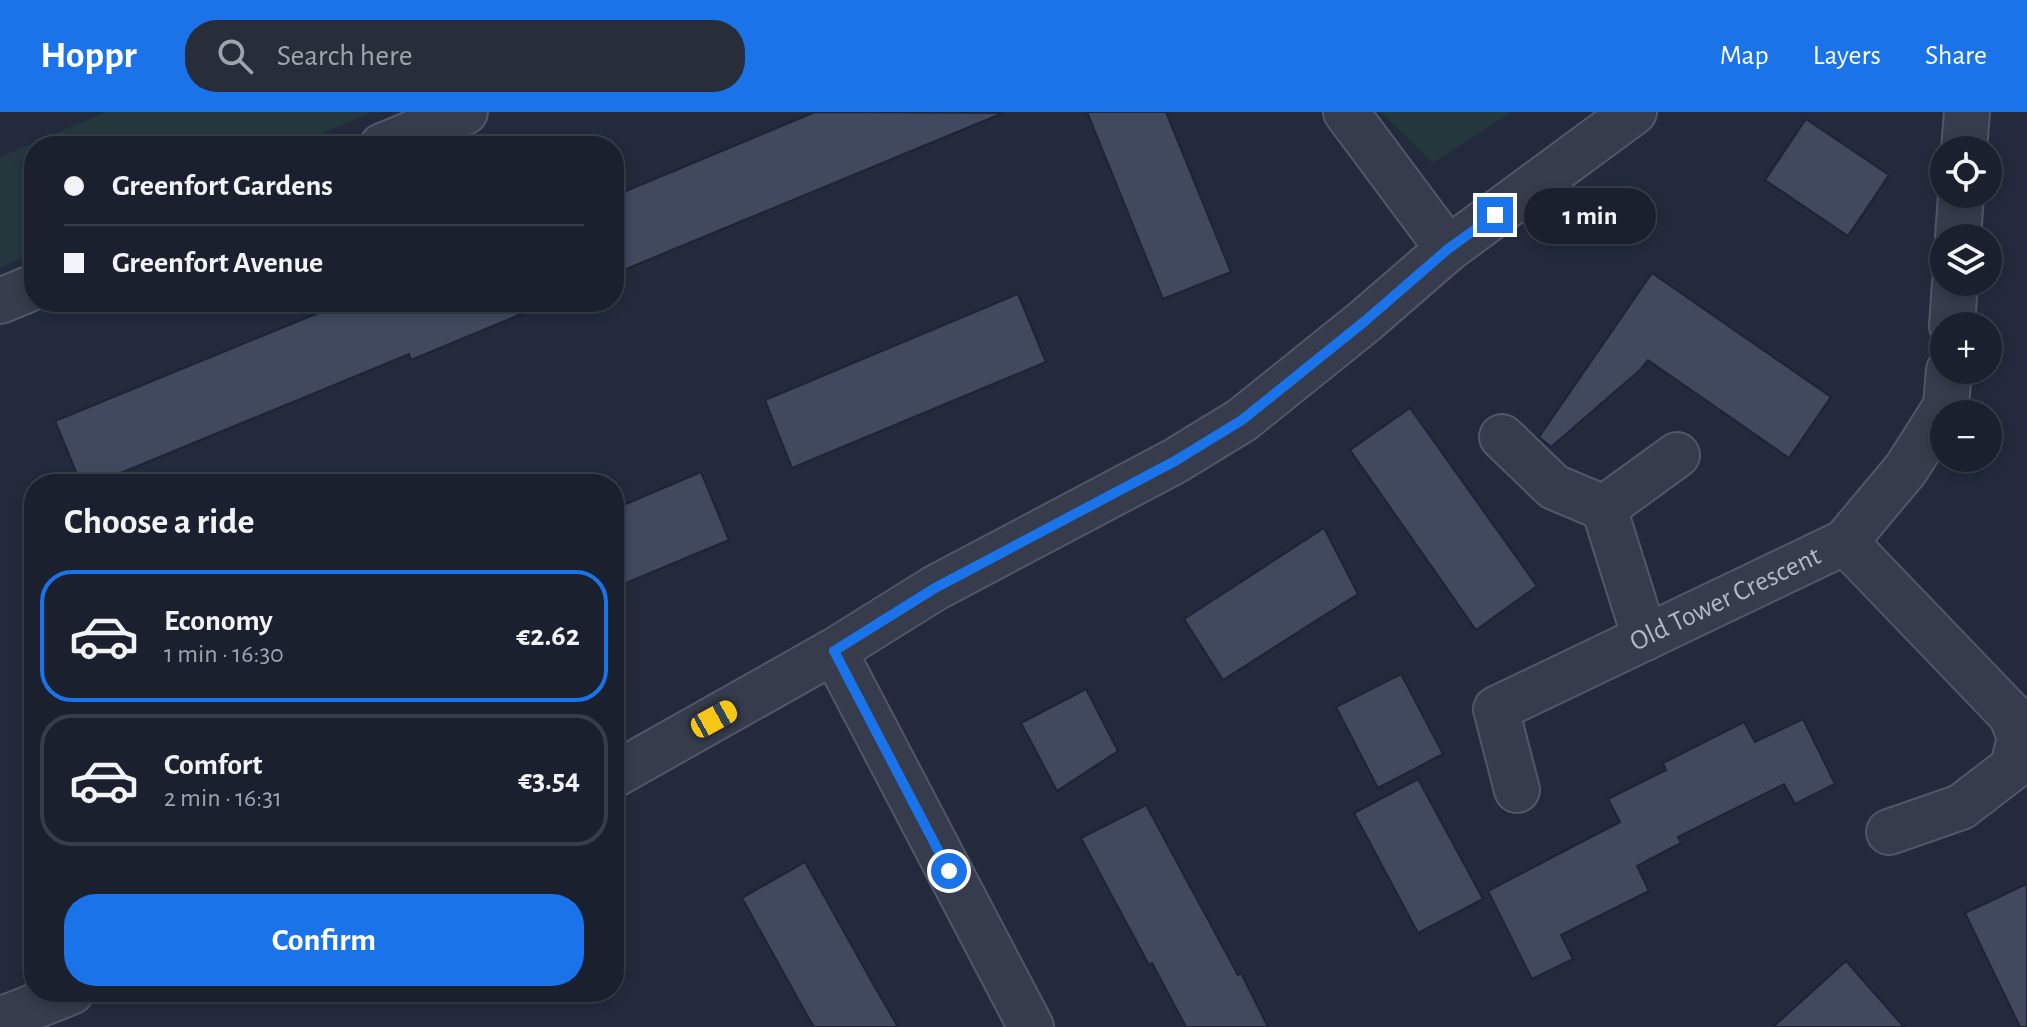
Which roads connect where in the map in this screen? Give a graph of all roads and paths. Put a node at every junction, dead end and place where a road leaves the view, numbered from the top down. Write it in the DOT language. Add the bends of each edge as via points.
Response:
graph roads {
  1 [pos="465,112"];
  2 [pos="1346,112"];
  3 [pos="1634,112"];
  4 [pos="1967,112"];
  5 [pos="406,136"];
  6 [pos="1965,136"];
  7 [pos="1448,249"];
  8 [pos="24,291"];
  9 [pos="0,301"];
  10 [pos="1948,384"];
  11 [pos="1502,437"];
  12 [pos="1677,455"];
  13 [pos="1604,508"];
  14 [pos="1845,542"];
  15 [pos="1645,638"];
  16 [pos="834,651"];
  17 [pos="624,769"];
  18 [pos="1517,790"];
  19 [pos="1889,832"];
  20 [pos="46,1002"];
  21 [pos="0,1020"];
  22 [pos="1031,1027"];
  1 -- 5 [label="street"];
  2 -- 7 [label="street"];
  3 -- 7 [label="street"];
  4 -- 6 [label="street"];
  7 -- 16 [label="street" via="1242,420 935,588"];
  8 -- 9 [label="street"];
  10 -- 14 [label="street, Old Tower Crescent" via="1946,406 1906,469"];
  11 -- 13 [label="street" via="1554,487"];
  12 -- 13 [label="street"];
  13 -- 15 [label="street"];
  14 -- 15 [label="street, Old Tower Crescent"];
  14 -- 19 [label="street" via="2011,715 2020,737 2013,767 1961,807"];
  15 -- 18 [label="street, Old Tower Crescent" via="1496,709"];
  16 -- 17 [label="street"];
  16 -- 22 [label="street"];
  20 -- 21 [label="street"];
}
